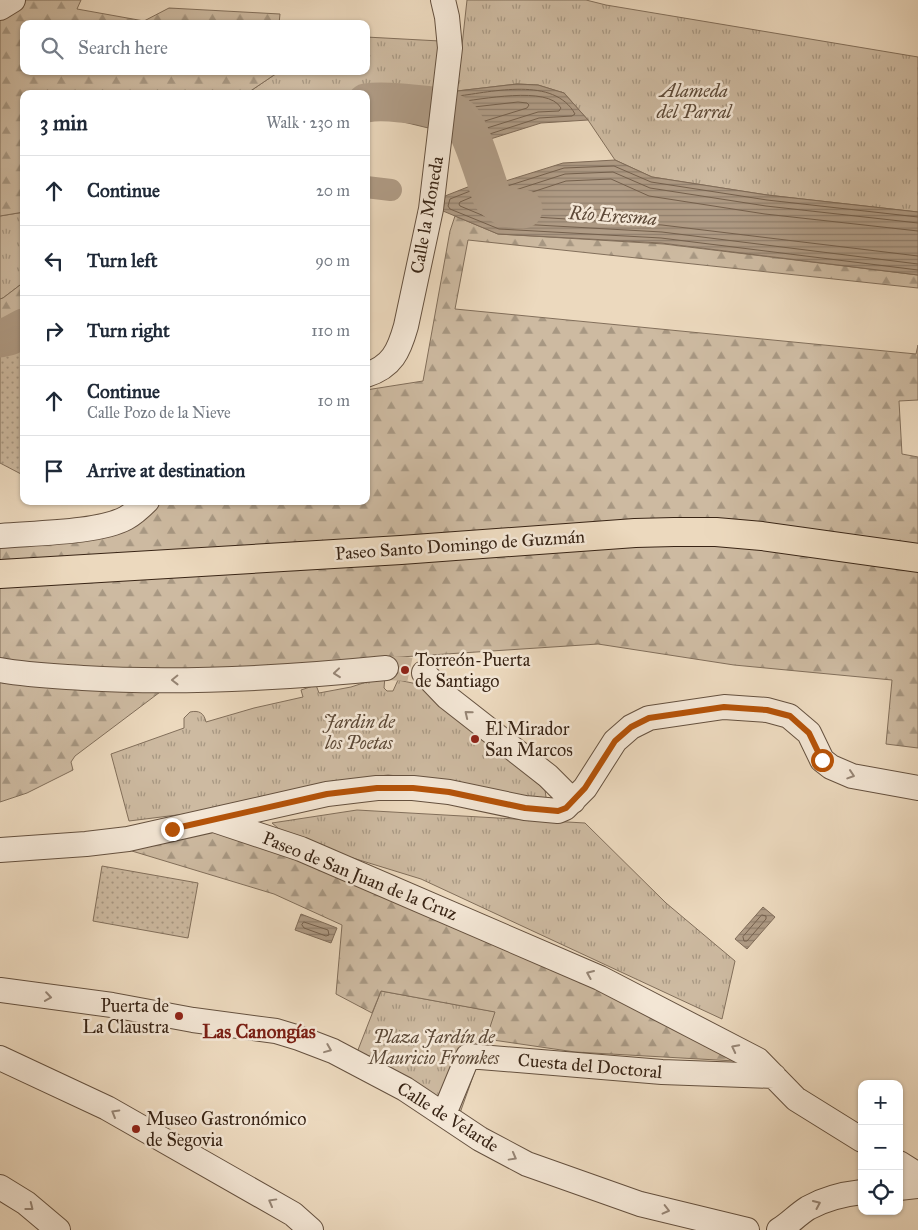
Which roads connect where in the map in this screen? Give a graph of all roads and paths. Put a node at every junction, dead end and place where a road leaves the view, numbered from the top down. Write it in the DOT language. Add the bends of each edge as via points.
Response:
graph roads {
  1 [pos="13,0"];
  2 [pos="443,0"];
  3 [pos="0,8"];
  4 [pos="370,373"];
  5 [pos="142,505"];
  6 [pos="0,536"];
  7 [pos="918,558"];
  8 [pos="0,574"];
  9 [pos="386,668"];
  10 [pos="0,670"];
  11 [pos="424,673"];
  12 [pos="918,788"];
  13 [pos="573,801"];
  14 [pos="213,819"];
  15 [pos="0,850"];
  16 [pos="0,990"];
  17 [pos="0,1058"];
  18 [pos="774,1076"];
  19 [pos="444,1114"];
  20 [pos="858,1138"];
  21 [pos="903,1166"];
  22 [pos="918,1175"];
  23 [pos="918,1186"];
  24 [pos="0,1187"];
  25 [pos="903,1188"];
  26 [pos="858,1193"];
  27 [pos="785,1228"];
  28 [pos="58,1230"];
  29 [pos="311,1230"];
  30 [pos="747,1230"];
  1 -- 3 [label="street"];
  2 -- 4 [label="street, Calle la Moneda" via="450,38 430,209 400,343 391,360"];
  5 -- 6 [label="street" via="126,518 108,524"];
  7 -- 8 [label="main road, Paseo Santo Domingo de Guzmán" via="762,536 674,532"];
  9 -- 10 [label="street, one-way" via="264,678 129,680"];
  13 -- 11 [label="street, one-way" via="548,776 447,697"];
  13 -- 12 [label="street, one-way" via="615,741 631,727 649,718 724,707 767,710 790,716 809,733 822,760 831,767 852,776"];
  13 -- 14 [label="street, Paseo de San Juan de la Cruz" via="558,811 525,808 449,792 377,788 327,794"];
  14 -- 15 [label="street" via="128,839"];
  18 -- 14 [label="street, Paseo de San Juan de la Cruz, one-way" via="758,1060 600,978 301,849"];
  16 -- 19 [label="street, Calle de Velarde, one-way" via="276,1031 333,1051"];
  29 -- 17 [label="street, one-way" via="293,1214 108,1108"];
  18 -- 19 [label="street, Cuesta del Doctoral" via="662,1072 468,1056"];
  18 -- 20 [label="street, Paseo de San Juan de la Cruz" via="796,1099"];
  19 -- 30 [label="street, Calle de Velarde, one-way" via="480,1139 527,1164 640,1204"];
  21 -- 22 [label="street"];
  23 -- 25 [label="street"];
  24 -- 28 [label="street, one-way"];
  27 -- 26 [label="street, one-way" via="807,1209 821,1202"];
}
